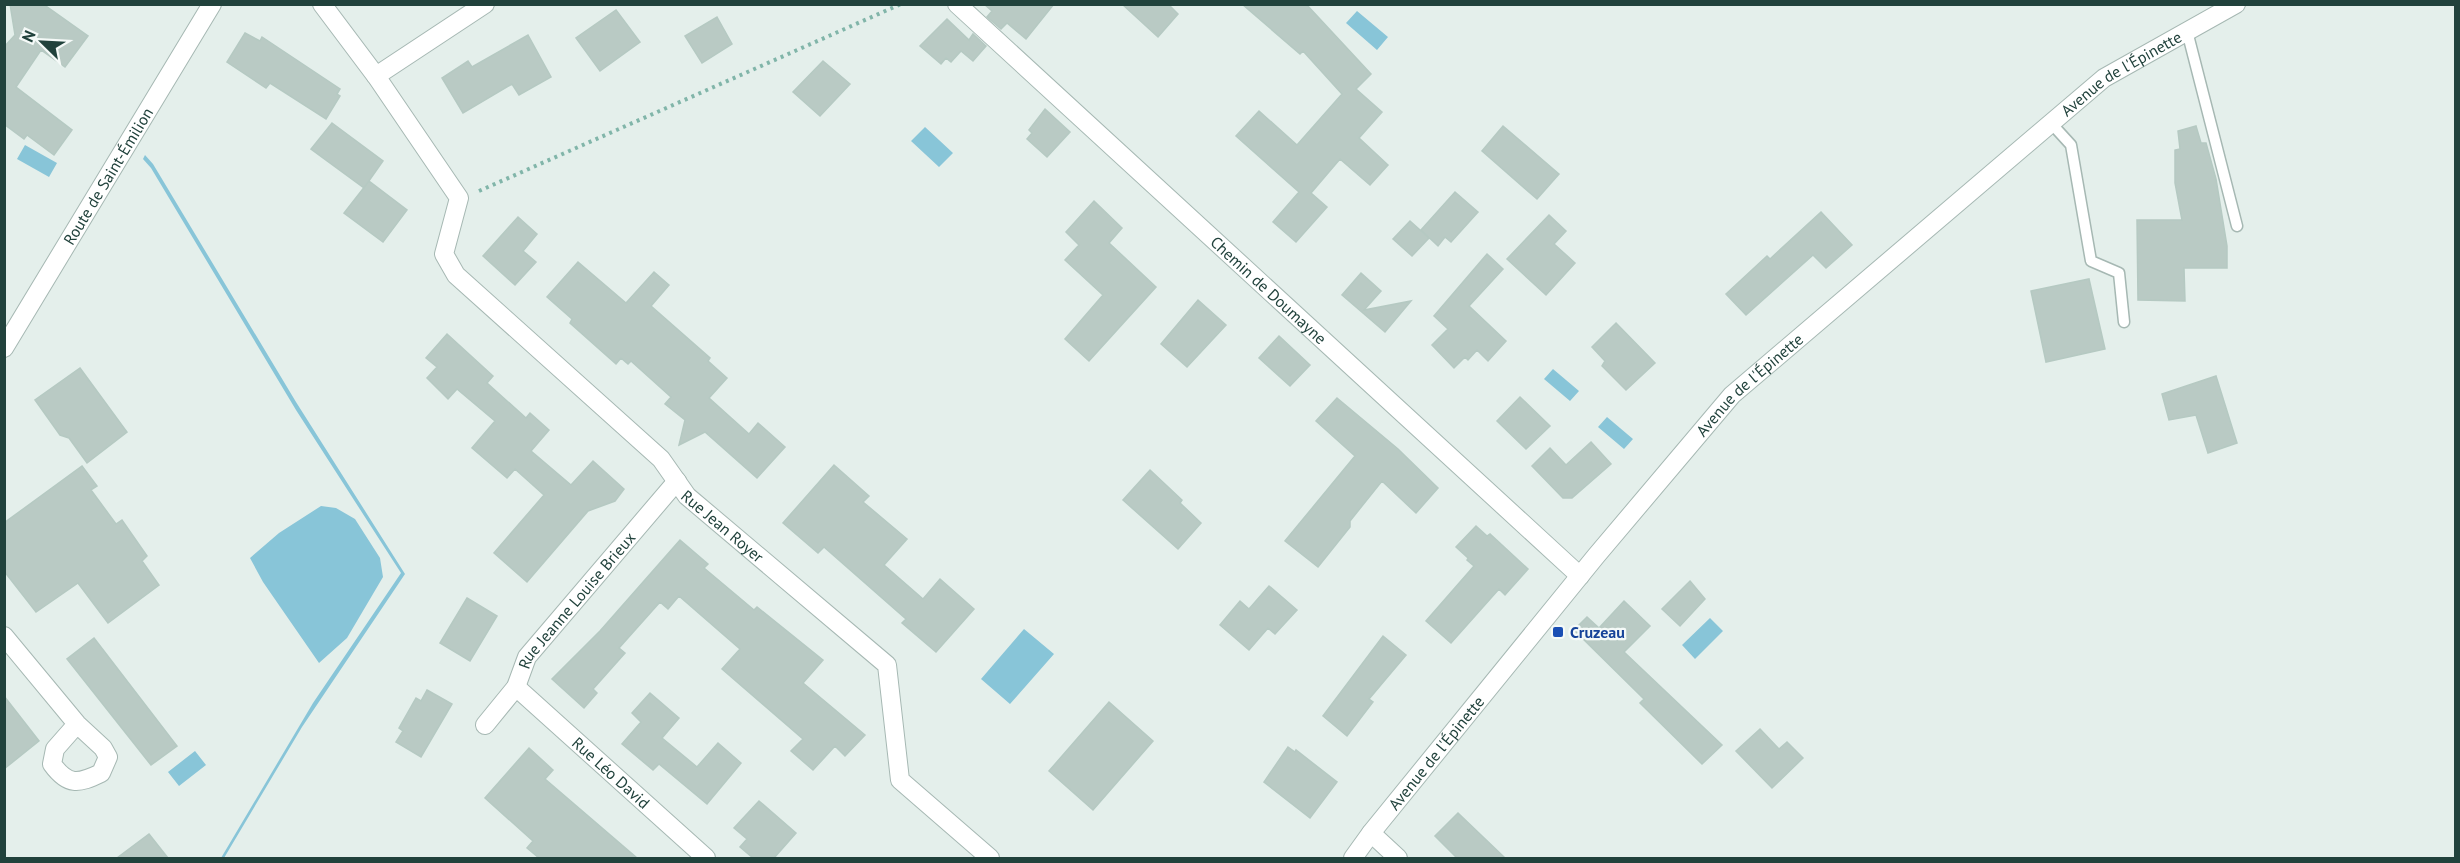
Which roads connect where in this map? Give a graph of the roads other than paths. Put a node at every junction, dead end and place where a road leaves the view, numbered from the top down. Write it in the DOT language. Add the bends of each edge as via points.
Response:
graph roads {
  1 [pos="212,4"];
  2 [pos="322,4"];
  3 [pos="485,4"];
  4 [pos="957,4"];
  5 [pos="2236,4"];
  6 [pos="2187,31"];
  7 [pos="376,76"];
  8 [pos="2050,122"];
  9 [pos="2237,226"];
  10 [pos="2124,322"];
  11 [pos="4,348"];
  12 [pos="677,481"];
  13 [pos="1580,576"];
  14 [pos="4,636"];
  15 [pos="516,687"];
  16 [pos="76,724"];
  17 [pos="485,725"];
  18 [pos="1371,833"];
  19 [pos="706,858"];
  20 [pos="990,858"];
  21 [pos="1353,858"];
  22 [pos="1398,858"];
  1 -- 11 [label="street, Route de Saint-Émilion"];
  2 -- 7 [label="street"];
  3 -- 7 [label="street"];
  4 -- 13 [label="street, Chemin de Doumayne"];
  5 -- 6 [label="street, Avenue de l'Épinette"];
  6 -- 8 [label="street, Avenue de l'Épinette" via="2104,78"];
  6 -- 9 [label="lane"];
  7 -- 12 [label="street, Rue Jean Royer" via="459,198 444,254 456,275 661,459"];
  8 -- 10 [label="lane" via="2071,145 2091,261 2119,273"];
  8 -- 13 [label="street, Avenue de l'Épinette" via="1732,395"];
  12 -- 15 [label="street, Rue Jeanne Louise Brieux" via="527,657"];
  12 -- 20 [label="street, Rue Jean Royer" via="687,496 887,665 900,780"];
  13 -- 18 [label="street, Avenue de l'Épinette"];
  14 -- 16 [label="street"];
  15 -- 17 [label="street, Rue Jeanne Louise Brieux"];
  15 -- 19 [label="street, Rue Léo David"];
  18 -- 21 [label="street, Avenue de l'Épinette"];
  18 -- 22 [label="street"];
}
